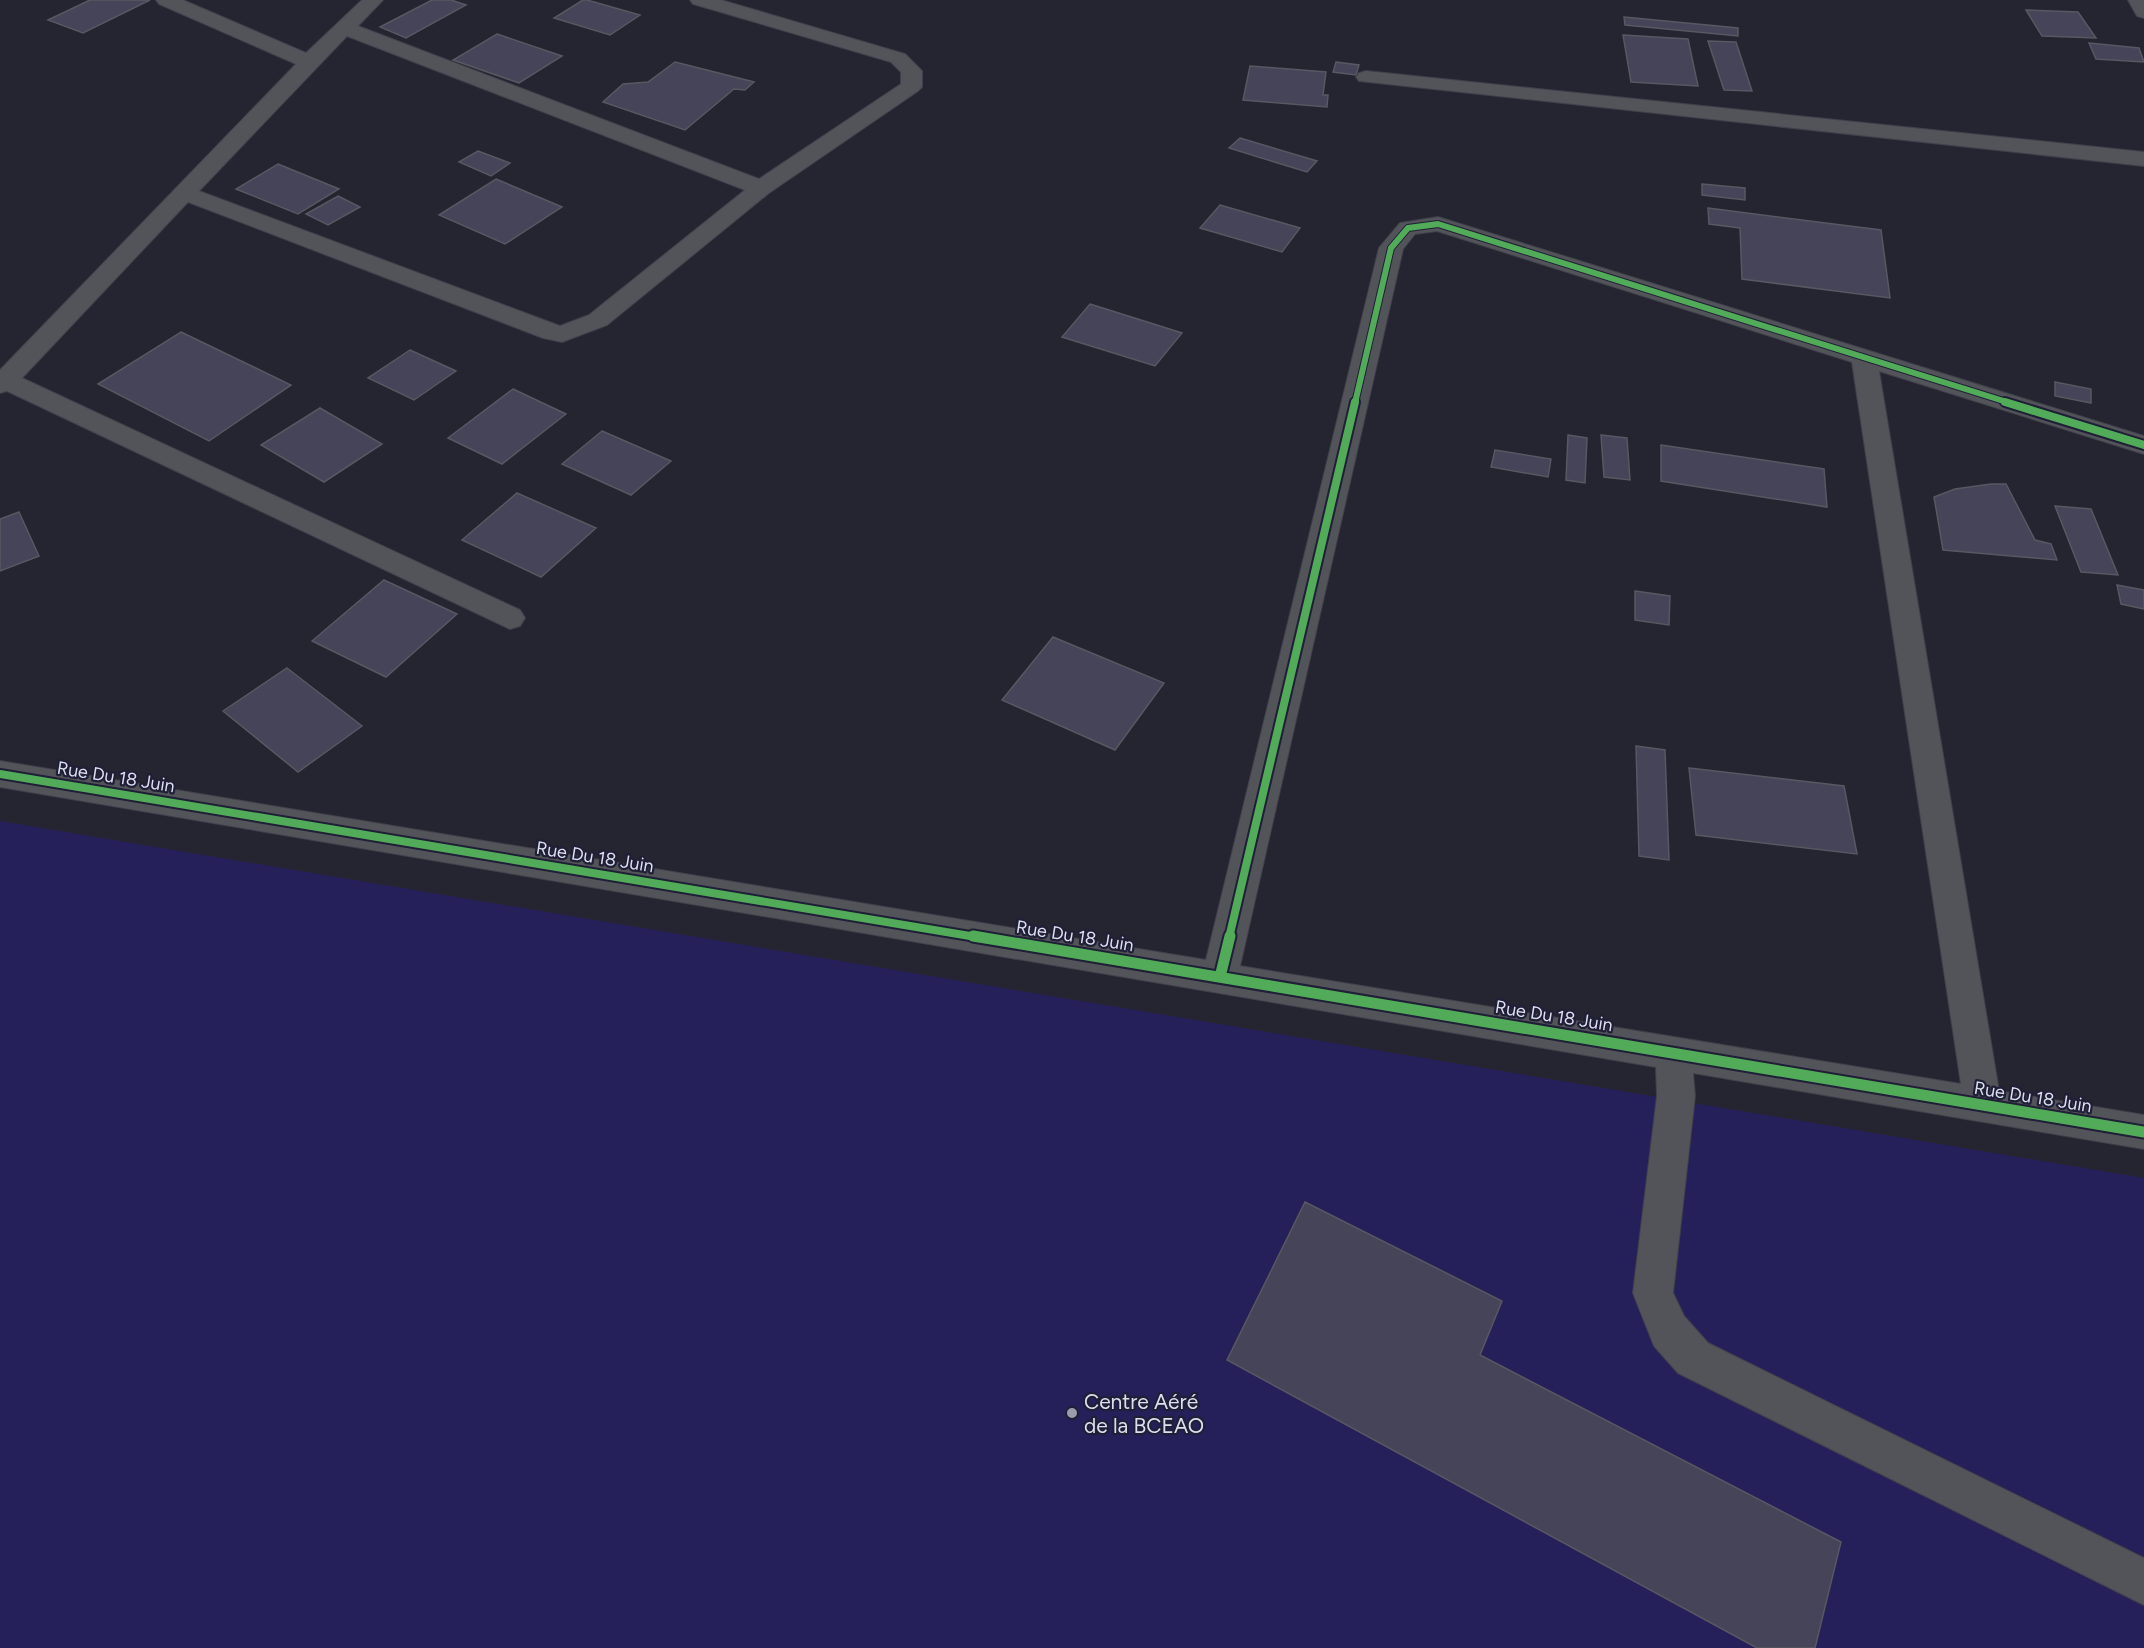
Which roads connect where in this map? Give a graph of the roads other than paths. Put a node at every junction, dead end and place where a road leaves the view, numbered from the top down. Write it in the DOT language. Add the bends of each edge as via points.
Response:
graph roads {
  1 [pos="166,0"];
  2 [pos="373,0"];
  3 [pos="700,0"];
  4 [pos="2138,0"];
  5 [pos="2144,12"];
  6 [pos="345,28"];
  7 [pos="309,62"];
  8 [pos="1366,78"];
  9 [pos="2144,159"];
  10 [pos="761,188"];
  11 [pos="184,193"];
  12 [pos="1864,357"];
  13 [pos="2,383"];
  14 [pos="2144,445"];
  15 [pos="510,618"];
  16 [pos="0,774"];
  17 [pos="1220,977"];
  18 [pos="1673,1053"];
  19 [pos="1983,1105"];
  20 [pos="2144,1132"];
  21 [pos="2144,1582"];
  1 -- 7 [label="street"];
  2 -- 6 [label="street"];
  3 -- 10 [label="street" via="898,58 912,71 911,87"];
  4 -- 5 [label="street"];
  6 -- 7 [label="street"];
  6 -- 10 [label="street"];
  7 -- 11 [label="street"];
  8 -- 9 [label="street"];
  10 -- 11 [label="street" via="597,321 562,334"];
  11 -- 13 [label="street"];
  12 -- 14 [label="street"];
  12 -- 17 [label="street" via="1438,224 1408,228 1391,248"];
  12 -- 19 [label="street"];
  13 -- 15 [label="street"];
  16 -- 17 [label="street, Rue Du 18 Juin"];
  17 -- 18 [label="street, Rue Du 18 Juin"];
  18 -- 19 [label="street, Rue Du 18 Juin"];
  18 -- 21 [label="street" via="1676,1096 1653,1293 1669,1331 1693,1358"];
  19 -- 20 [label="street, Rue Du 18 Juin"];
}
